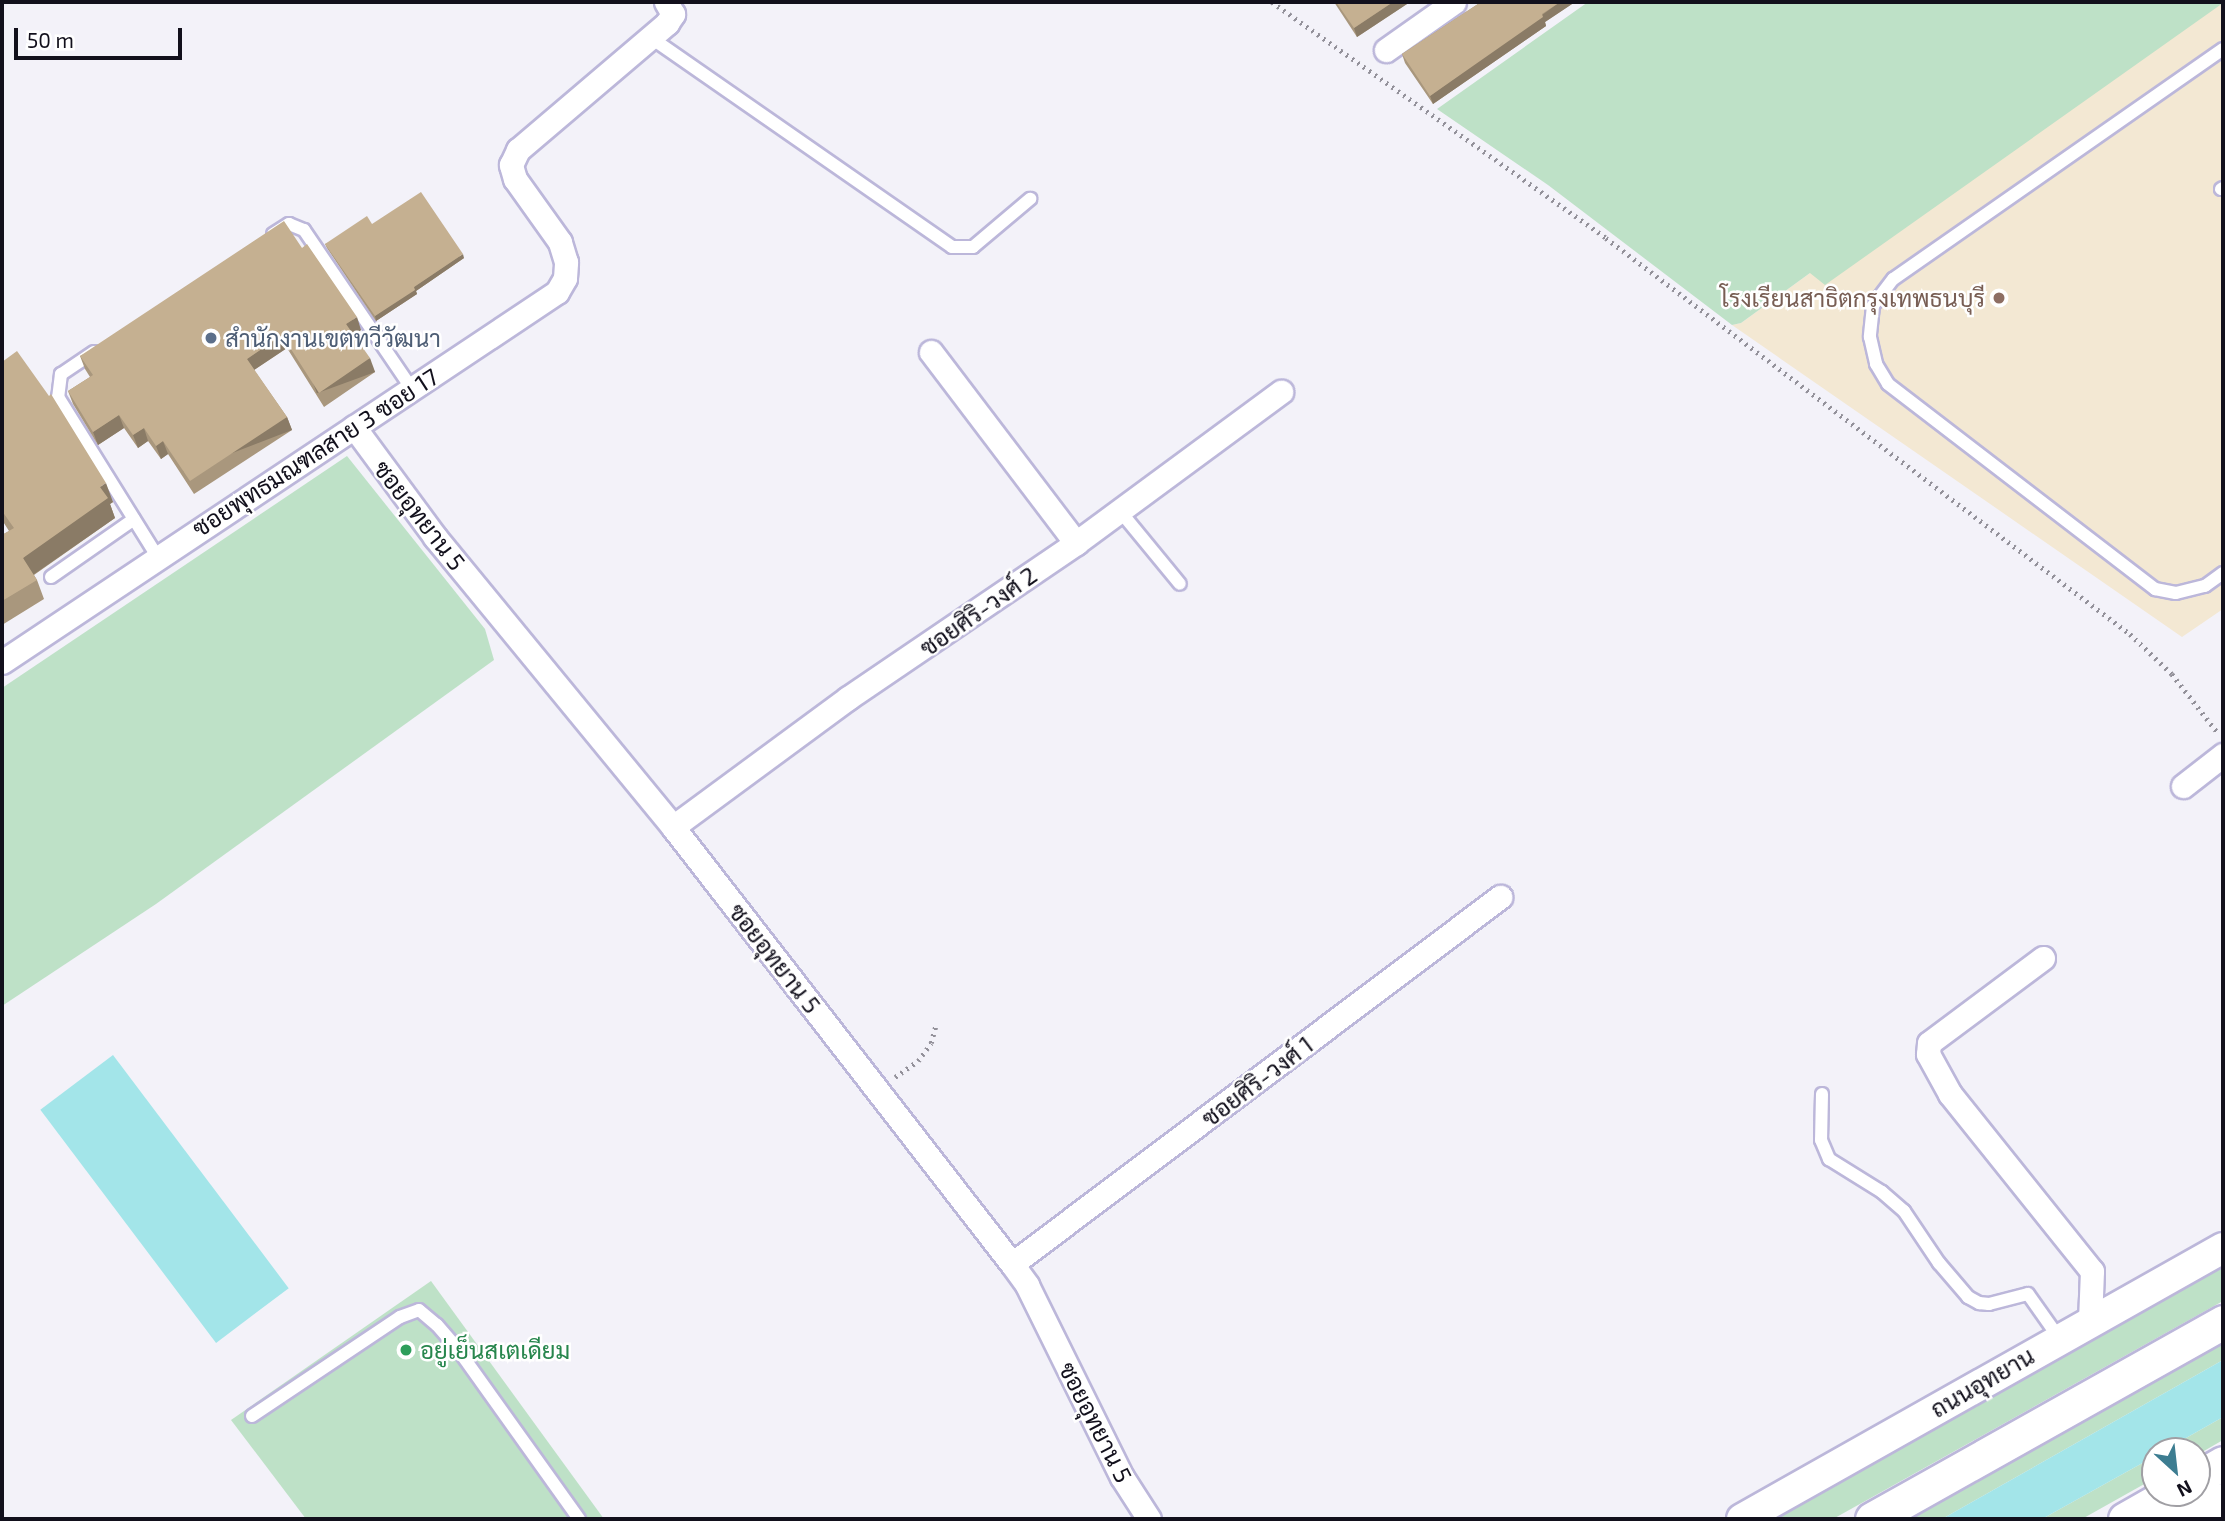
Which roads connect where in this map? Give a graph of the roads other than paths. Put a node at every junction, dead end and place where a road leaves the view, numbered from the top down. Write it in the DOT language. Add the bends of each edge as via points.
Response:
graph roads {
  1 [pos="666,2"];
  2 [pos="1454,2"];
  3 [pos="650,37"];
  4 [pos="2223,49"];
  5 [pos="1386,50"];
  6 [pos="1030,199"];
  7 [pos="266,239"];
  8 [pos="107,344"];
  9 [pos="931,352"];
  10 [pos="412,389"];
  11 [pos="1281,392"];
  12 [pos="354,427"];
  13 [pos="1120,511"];
  14 [pos="134,519"];
  15 [pos="1076,543"];
  16 [pos="158,556"];
  17 [pos="2223,573"];
  18 [pos="51,577"];
  19 [pos="1180,584"];
  20 [pos="2,662"];
  21 [pos="2223,755"];
  22 [pos="2183,786"];
  23 [pos="673,827"];
  24 [pos="1500,897"];
  25 [pos="2043,958"];
  26 [pos="1822,1094"];
  27 [pos="2223,1248"];
  28 [pos="1012,1264"];
  29 [pos="2090,1321"];
  30 [pos="2223,1322"];
  31 [pos="2059,1338"];
  32 [pos="252,1416"];
  33 [pos="2223,1500"];
  34 [pos="2146,1507"];
  35 [pos="579,1519"];
  36 [pos="1149,1519"];
  37 [pos="1742,1519"];
  38 [pos="1872,1519"];
  39 [pos="2125,1519"];
  40 [pos="2169,1519"];
  1 -- 3 [label="street, ซอยพุทธมณฑลสาย 3 ซอย 17" via="673,14"];
  2 -- 5 [label="street"];
  3 -- 6 [label="lane" via="952,247 973,247"];
  3 -- 10 [label="street, ซอยพุทธมณฑลสาย 3 ซอย 17" via="518,150 511,165 515,178 560,242 566,262 565,278 557,292"];
  4 -- 17 [label="lane" via="1893,279 1873,306 1870,337 1876,364 1888,384 2155,589 2176,593 2205,586"];
  7 -- 10 [label="lane" via="289,224 304,230"];
  8 -- 14 [label="lane" via="61,374 58,397"];
  9 -- 15 [label="street"];
  10 -- 12 [label="street, ซอยพุทธมณฑลสาย 3 ซอย 17"];
  11 -- 13 [label="street, ซอยศิริ-วงศ์ 2"];
  12 -- 16 [label="street, ซอยพุทธมณฑลสาย 3 ซอย 17"];
  12 -- 23 [label="street, ซอยอุทยาน 5" via="435,537"];
  13 -- 15 [label="street, ซอยศิริ-วงศ์ 2"];
  13 -- 19 [label="lane"];
  14 -- 16 [label="lane"];
  14 -- 18 [label="lane"];
  15 -- 23 [label="street, ซอยศิริ-วงศ์ 2" via="848,698"];
  16 -- 20 [label="street, ซอยพุทธมณฑลสาย 3 ซอย 17"];
  21 -- 22 [label="street"];
  23 -- 28 [label="street, ซอยอุทยาน 5"];
  24 -- 28 [label="street, ซอยศิริ-วงศ์ 1"];
  25 -- 29 [label="street" via="1929,1043 1928,1054 1950,1094 2092,1272"];
  26 -- 31 [label="lane" via="1821,1140 1829,1159 1904,1211 1968,1297 1989,1304 2028,1294"];
  27 -- 29 [label="street, ถนนอุทยาน"];
  28 -- 36 [label="street, ซอยอุทยาน 5" via="1027,1285 1122,1477"];
  29 -- 31 [label="street, ถนนอุทยาน"];
  30 -- 38 [label="main road"];
  31 -- 37 [label="street, ถนนอุทยาน"];
  32 -- 35 [label="lane" via="400,1317 419,1310 457,1348"];
  33 -- 40 [label="main road"];
  34 -- 39 [label="main road"];
}
